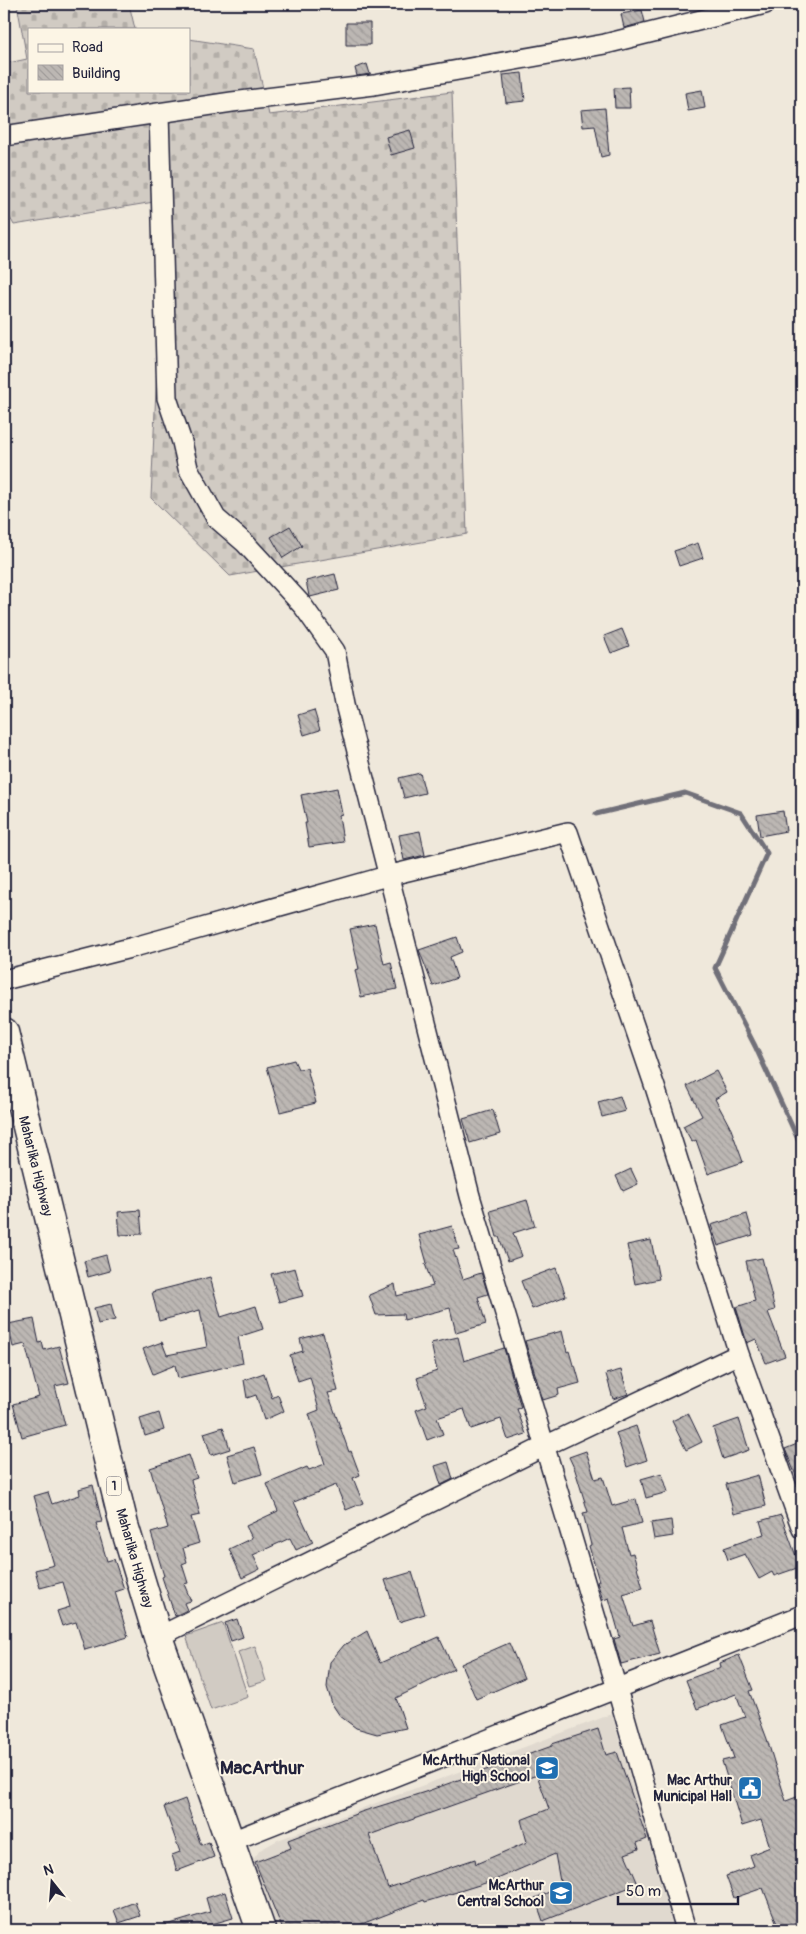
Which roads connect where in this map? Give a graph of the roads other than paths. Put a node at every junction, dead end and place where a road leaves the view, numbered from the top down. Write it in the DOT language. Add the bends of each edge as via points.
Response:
graph roads {
  1 [pos="765,4"];
  2 [pos="159,113"];
  3 [pos="4,136"];
  4 [pos="387,876"];
  5 [pos="4,980"];
  6 [pos="4,1032"];
  7 [pos="739,1354"];
  8 [pos="544,1446"];
  9 [pos="802,1529"];
  10 [pos="802,1615"];
  11 [pos="158,1637"];
  12 [pos="616,1689"];
  13 [pos="229,1842"];
  14 [pos="261,1930"];
  15 [pos="686,1930"];
  1 -- 2 [label="street" via="605,44 374,86"];
  2 -- 3 [label="street"];
  2 -- 4 [label="street" via="167,398 188,468 216,518 245,543 303,606 335,651"];
  4 -- 5 [label="street"];
  4 -- 7 [label="street" via="568,832 655,1087"];
  4 -- 8 [label="street" via="470,1196"];
  6 -- 11 [label="highway, Maharlika Highway / 1" via="100,1432"];
  7 -- 8 [label="street"];
  7 -- 9 [label="street"];
  8 -- 11 [label="street"];
  8 -- 12 [label="street"];
  10 -- 12 [label="street"];
  11 -- 13 [label="highway, Maharlika Highway / 1"];
  12 -- 13 [label="street"];
  12 -- 15 [label="street"];
  13 -- 14 [label="highway, Maharlika Highway / 1"];
}
